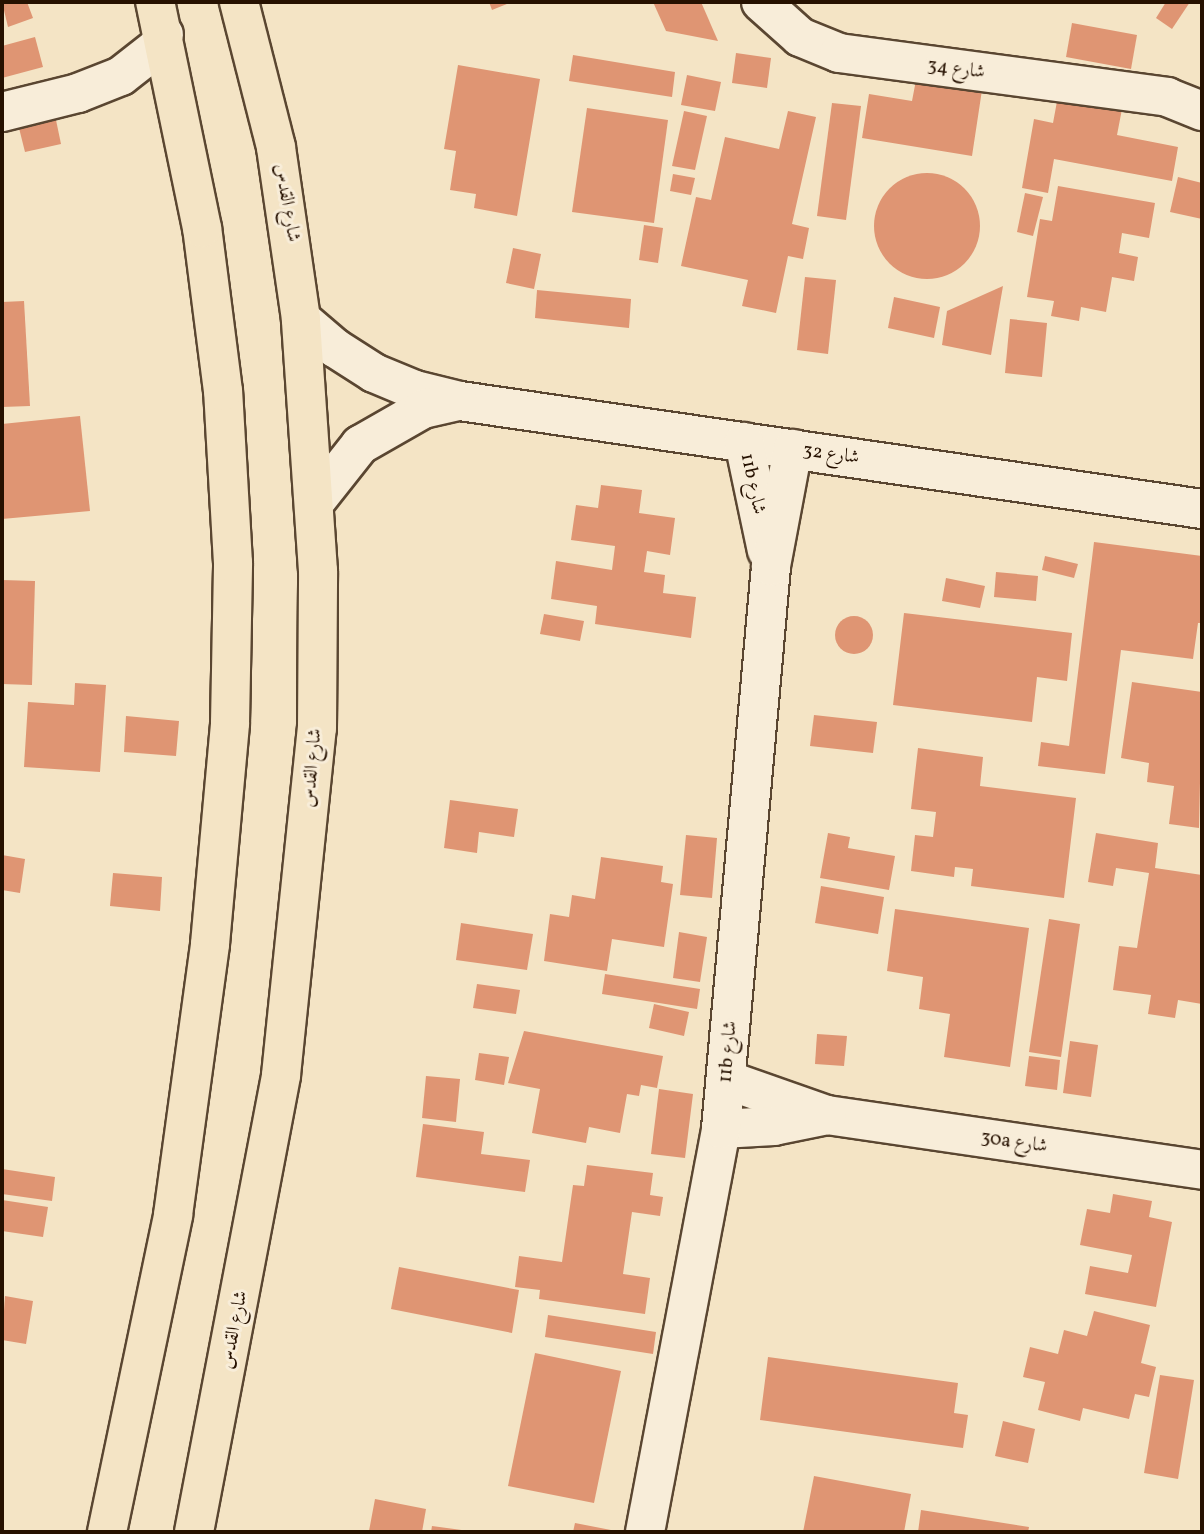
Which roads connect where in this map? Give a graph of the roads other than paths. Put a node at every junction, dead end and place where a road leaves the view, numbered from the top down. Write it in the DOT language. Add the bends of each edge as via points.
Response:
graph roads {
  1 [pos="216,2"];
  2 [pos="239,2"];
  3 [pos="761,2"];
  4 [pos="160,18"];
  5 [pos="1202,83"];
  6 [pos="1167,97"];
  7 [pos="1202,111"];
  8 [pos="2,112"];
  9 [pos="276,147"];
  10 [pos="301,319"];
  11 [pos="460,401"];
  12 [pos="744,442"];
  13 [pos="793,449"];
  14 [pos="315,502"];
  15 [pos="1202,508"];
  16 [pos="771,566"];
  17 [pos="727,1080"];
  18 [pos="827,1115"];
  19 [pos="721,1129"];
  20 [pos="1202,1170"];
  21 [pos="101,1529"];
  22 [pos="194,1532"];
  23 [pos="645,1532"];
  1 -- 9 [label="main road" via="243,83"];
  2 -- 9 [label="main road, شارع القدس"];
  3 -- 6 [label="street, شارع 34" via="800,37 839,53"];
  4 -- 8 [label="street" via="158,47 121,76 78,93"];
  4 -- 21 [label="main road" via="202,228 223,391 233,563 230,723 211,944 175,1203"];
  5 -- 6 [label="street, شارع 34"];
  6 -- 7 [label="street, شارع 34"];
  9 -- 10 [label="main road, شارع القدس"];
  10 -- 11 [label="street, شارع 32" via="373,373"];
  10 -- 14 [label="main road, شارع القدس"];
  11 -- 12 [label="street, شارع 32"];
  11 -- 14 [label="street, شارع 32" via="423,409 370,438 335,471"];
  12 -- 13 [label="street, شارع 32"];
  12 -- 16 [label="street, 11b شارع"];
  13 -- 15 [label="street, شارع 32"];
  13 -- 16 [label="street, 11b شارع"];
  14 -- 22 [label="main road, شارع القدس" via="317,728 282,1062 253,1237"];
  16 -- 17 [label="street, 11b شارع"];
  17 -- 18 [label="street, 30a شارع"];
  17 -- 19 [label="street, 11b شارع"];
  18 -- 19 [label="street, 30a شارع" via="774,1126"];
  18 -- 20 [label="street, 30a شارع"];
  19 -- 23 [label="street, 11b شارع"];
}
